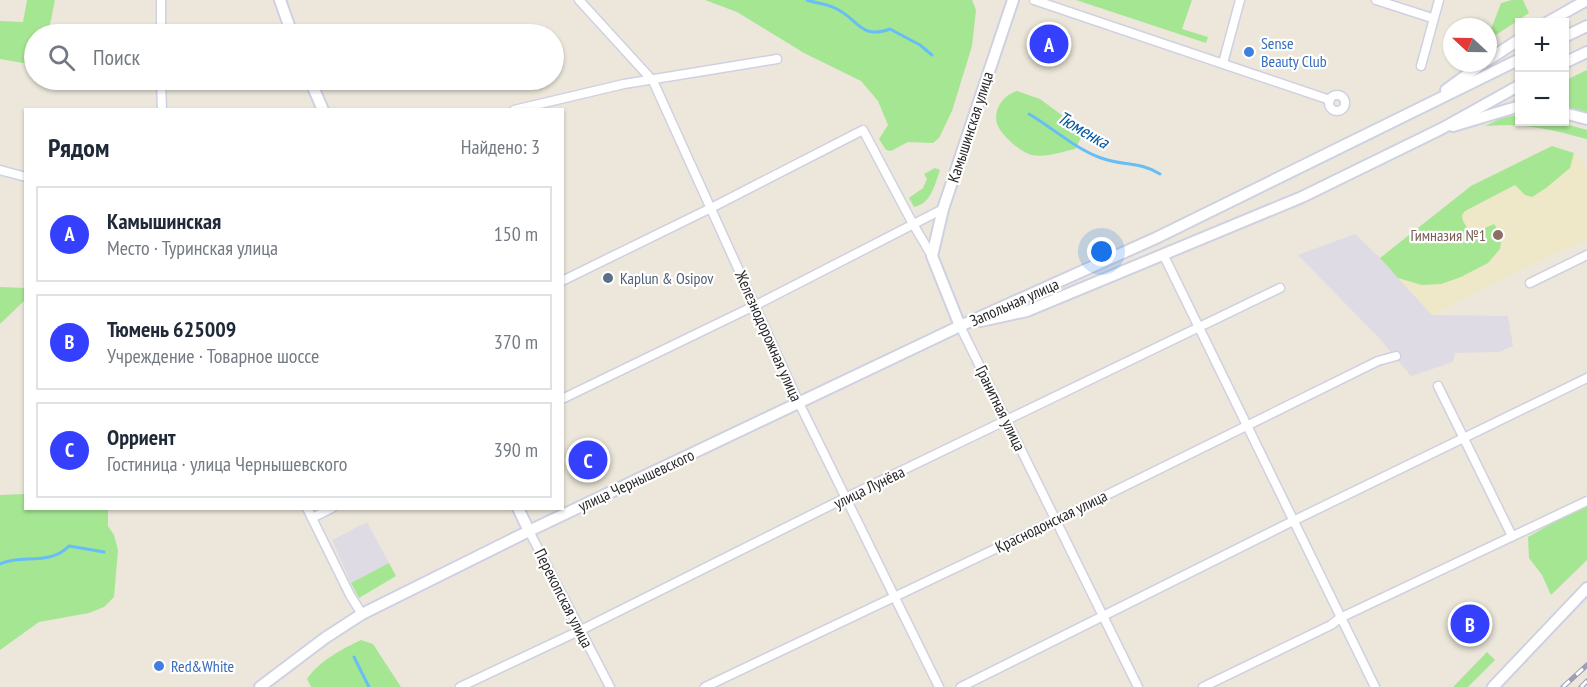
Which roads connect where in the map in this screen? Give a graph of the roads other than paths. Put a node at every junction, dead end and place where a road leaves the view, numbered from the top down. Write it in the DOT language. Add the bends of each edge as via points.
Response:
graph roads {
  1 [pos="161,0"];
  2 [pos="280,0"];
  3 [pos="579,0"];
  4 [pos="1013,0"];
  5 [pos="1034,0"];
  6 [pos="1240,0"];
  7 [pos="1376,0"];
  8 [pos="1439,0"];
  9 [pos="1587,0"];
  10 [pos="1432,18"];
  11 [pos="1555,18"];
  12 [pos="161,24"];
  13 [pos="288,24"];
  14 [pos="1587,26"];
  15 [pos="1569,35"];
  16 [pos="1515,42"];
  17 [pos="1587,52"];
  18 [pos="1497,54"];
  19 [pos="777,59"];
  20 [pos="1515,61"];
  21 [pos="1569,61"];
  22 [pos="1223,63"];
  23 [pos="1421,66"];
  24 [pos="1471,72"];
  25 [pos="653,81"];
  26 [pos="1515,88"];
  27 [pos="161,90"];
  28 [pos="314,90"];
  29 [pos="1329,100"];
  30 [pos="1426,105"];
  31 [pos="1515,107"];
  32 [pos="162,108"];
  33 [pos="322,108"];
  34 [pos="522,108"];
  35 [pos="1569,114"];
  36 [pos="1587,119"];
  37 [pos="1441,129"];
  38 [pos="0,170"];
  39 [pos="24,176"];
  40 [pos="711,208"];
  41 [pos="943,208"];
  42 [pos="913,224"];
  43 [pos="1587,255"];
  44 [pos="932,256"];
  45 [pos="1164,256"];
  46 [pos="564,280"];
  47 [pos="1530,283"];
  48 [pos="1280,288"];
  49 [pos="756,305"];
  50 [pos="960,326"];
  51 [pos="1199,326"];
  52 [pos="1396,356"];
  53 [pos="1587,378"];
  54 [pos="1438,386"];
  55 [pos="564,398"];
  56 [pos="799,403"];
  57 [pos="1006,420"];
  58 [pos="1246,425"];
  59 [pos="1464,437"];
  60 [pos="845,498"];
  61 [pos="1587,501"];
  62 [pos="308,510"];
  63 [pos="328,510"];
  64 [pos="519,510"];
  65 [pos="312,518"];
  66 [pos="1056,520"];
  67 [pos="1293,521"];
  68 [pos="529,531"];
  69 [pos="1512,536"];
  70 [pos="1587,588"];
  71 [pos="895,597"];
  72 [pos="362,614"];
  73 [pos="1104,616"];
  74 [pos="1340,618"];
  75 [pos="581,630"];
  76 [pos="260,687"];
  77 [pos="460,687"];
  78 [pos="610,687"];
  79 [pos="705,687"];
  80 [pos="939,687"];
  81 [pos="961,687"];
  82 [pos="1138,687"];
  83 [pos="1203,687"];
  84 [pos="1375,687"];
  85 [pos="1493,687"];
  1 -- 12 [label="street"];
  2 -- 13 [label="street"];
  3 -- 25 [label="street, Железнодорожная улица"];
  4 -- 41 [label="street, Камышинская улица"];
  5 -- 22 [label="street"];
  6 -- 22 [label="street"];
  7 -- 10 [label="street"];
  8 -- 10 [label="street"];
  9 -- 11 [label="street"];
  10 -- 23 [label="street"];
  14 -- 15 [label="street"];
  16 -- 18 [label="street"];
  17 -- 21 [label="street"];
  19 -- 25 [label="street"];
  20 -- 30 [label="street, Запольная улица"];
  22 -- 29 [label="street"];
  24 -- 30 [label="street"];
  25 -- 34 [label="street"];
  25 -- 40 [label="street, Железнодорожная улица"];
  26 -- 37 [label="street, Запольная улица"];
  27 -- 32 [label="street"];
  28 -- 33 [label="street"];
  30 -- 50 [label="street, Запольная улица" via="1156,238"];
  31 -- 37 [label="street"];
  35 -- 36 [label="street"];
  37 -- 45 [label="street, Запольная улица" via="1302,197"];
  38 -- 39 [label="street"];
  40 -- 42 [label="street, Гранитная улица" via="863,130"];
  40 -- 46 [label="street"];
  40 -- 49 [label="street, Железнодорожная улица"];
  41 -- 42 [label="street"];
  41 -- 44 [label="street, Камышинская улица"];
  42 -- 44 [label="street, Гранитная улица"];
  42 -- 49 [label="street"];
  43 -- 47 [label="street"];
  44 -- 50 [label="street, Гранитная улица"];
  45 -- 50 [label="street, Запольная улица" via="1027,311"];
  45 -- 51 [label="street"];
  48 -- 51 [label="street, улица Лунёва"];
  49 -- 55 [label="street"];
  49 -- 56 [label="street, Железнодорожная улица"];
  50 -- 56 [label="street, улица Чернышевского"];
  50 -- 57 [label="street, Гранитная улица"];
  51 -- 57 [label="street, улица Лунёва"];
  51 -- 58 [label="street"];
  52 -- 58 [label="street, Краснодонская улица"];
  53 -- 59 [label="street"];
  54 -- 59 [label="street"];
  56 -- 60 [label="street, Железнодорожная улица"];
  56 -- 68 [label="street, улица Чернышевского"];
  57 -- 60 [label="street, улица Лунёва"];
  57 -- 66 [label="street, Гранитная улица"];
  58 -- 66 [label="street, Краснодонская улица"];
  58 -- 67 [label="street"];
  59 -- 67 [label="street"];
  59 -- 69 [label="street"];
  60 -- 71 [label="street, Железнодорожная улица"];
  60 -- 75 [label="street, улица Лунёва"];
  61 -- 69 [label="street"];
  62 -- 65 [label="street"];
  63 -- 65 [label="street"];
  64 -- 68 [label="street, Перекопская улица"];
  65 -- 72 [label="street"];
  66 -- 71 [label="street, Краснодонская улица"];
  66 -- 73 [label="street, Гранитная улица"];
  67 -- 73 [label="street"];
  67 -- 74 [label="street"];
  68 -- 72 [label="street, улица Чернышевского"];
  68 -- 75 [label="street, Перекопская улица"];
  69 -- 74 [label="street"];
  70 -- 85 [label="street"];
  71 -- 79 [label="street, Краснодонская улица"];
  71 -- 80 [label="street, Железнодорожная улица"];
  72 -- 76 [label="street, улица Чернышевского"];
  73 -- 81 [label="street"];
  73 -- 82 [label="street, Гранитная улица"];
  74 -- 83 [label="street"];
  74 -- 84 [label="street"];
  75 -- 77 [label="street, улица Лунёва"];
  75 -- 78 [label="street, Перекопская улица"];
}
